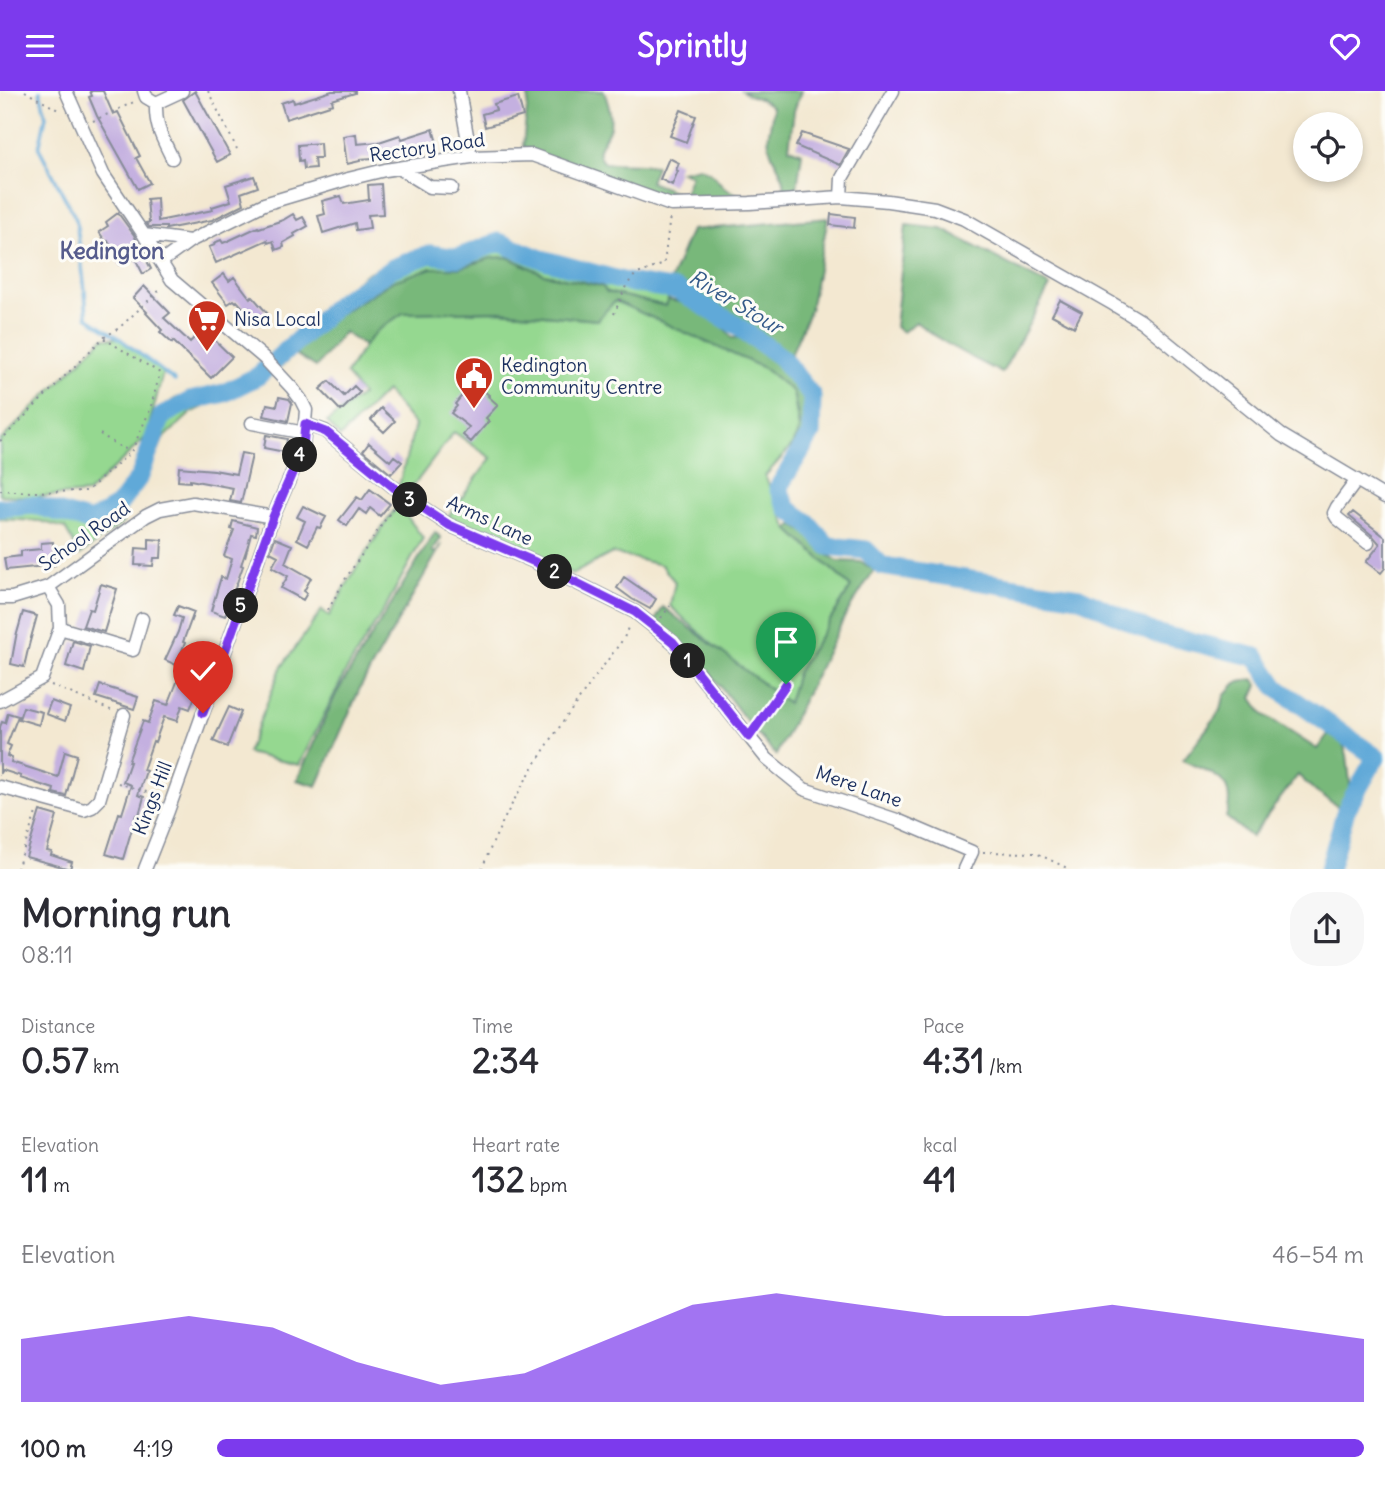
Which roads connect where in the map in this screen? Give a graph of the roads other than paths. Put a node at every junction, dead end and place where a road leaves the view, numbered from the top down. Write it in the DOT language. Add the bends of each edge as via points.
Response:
graph roads {
  1 [pos="66,91"];
  2 [pos="182,91"];
  3 [pos="459,91"];
  4 [pos="892,91"];
  5 [pos="149,97"];
  6 [pos="471,156"];
  7 [pos="172,158"];
  8 [pos="399,168"];
  9 [pos="452,188"];
  10 [pos="841,197"];
  11 [pos="144,235"];
  12 [pos="190,241"];
  13 [pos="161,262"];
  14 [pos="252,422"];
  15 [pos="305,428"];
  16 [pos="1357,480"];
  17 [pos="1385,497"];
  18 [pos="273,517"];
  19 [pos="1368,543"];
  20 [pos="48,587"];
  21 [pos="0,598"];
  22 [pos="635,612"];
  23 [pos="142,619"];
  24 [pos="61,628"];
  25 [pos="0,701"];
  26 [pos="124,715"];
  27 [pos="0,787"];
  28 [pos="145,869"];
  29 [pos="964,869"];
  1 -- 11 [label="street" via="103,174"];
  2 -- 5 [label="street"];
  3 -- 6 [label="street"];
  4 -- 10 [label="street" via="842,178"];
  5 -- 7 [label="street"];
  6 -- 8 [label="street, Rectory Road"];
  6 -- 10 [label="street, Rectory Road" via="532,155 671,205"];
  8 -- 9 [label="street" via="430,187"];
  8 -- 12 [label="street, Rectory Road" via="264,204"];
  10 -- 16 [label="street, Rectory Road" via="935,208 964,219 1141,321 1281,435"];
  11 -- 12 [label="street"];
  11 -- 13 [label="street"];
  12 -- 13 [label="street, Rectory Road"];
  13 -- 15 [label="street" via="172,280 279,372 306,410"];
  14 -- 15 [label="street, Arms Lane"];
  15 -- 18 [label="street, Kings Hill" via="303,448"];
  15 -- 22 [label="street, Arms Lane" via="326,432 402,494 459,530"];
  16 -- 17 [label="street, Rectory Road"];
  16 -- 19 [label="street" via="1335,513"];
  18 -- 20 [label="street, School Road" via="193,497 146,516"];
  18 -- 28 [label="street, Kings Hill"];
  20 -- 21 [label="street, School Road"];
  20 -- 24 [label="street" via="59,605"];
  22 -- 29 [label="street, Mere Lane" via="673,642 767,759 804,789 897,820 972,852"];
  23 -- 24 [label="street" via="133,650"];
  24 -- 25 [label="street" via="42,678"];
  26 -- 27 [label="street" via="99,800 92,807 84,810"];
}
